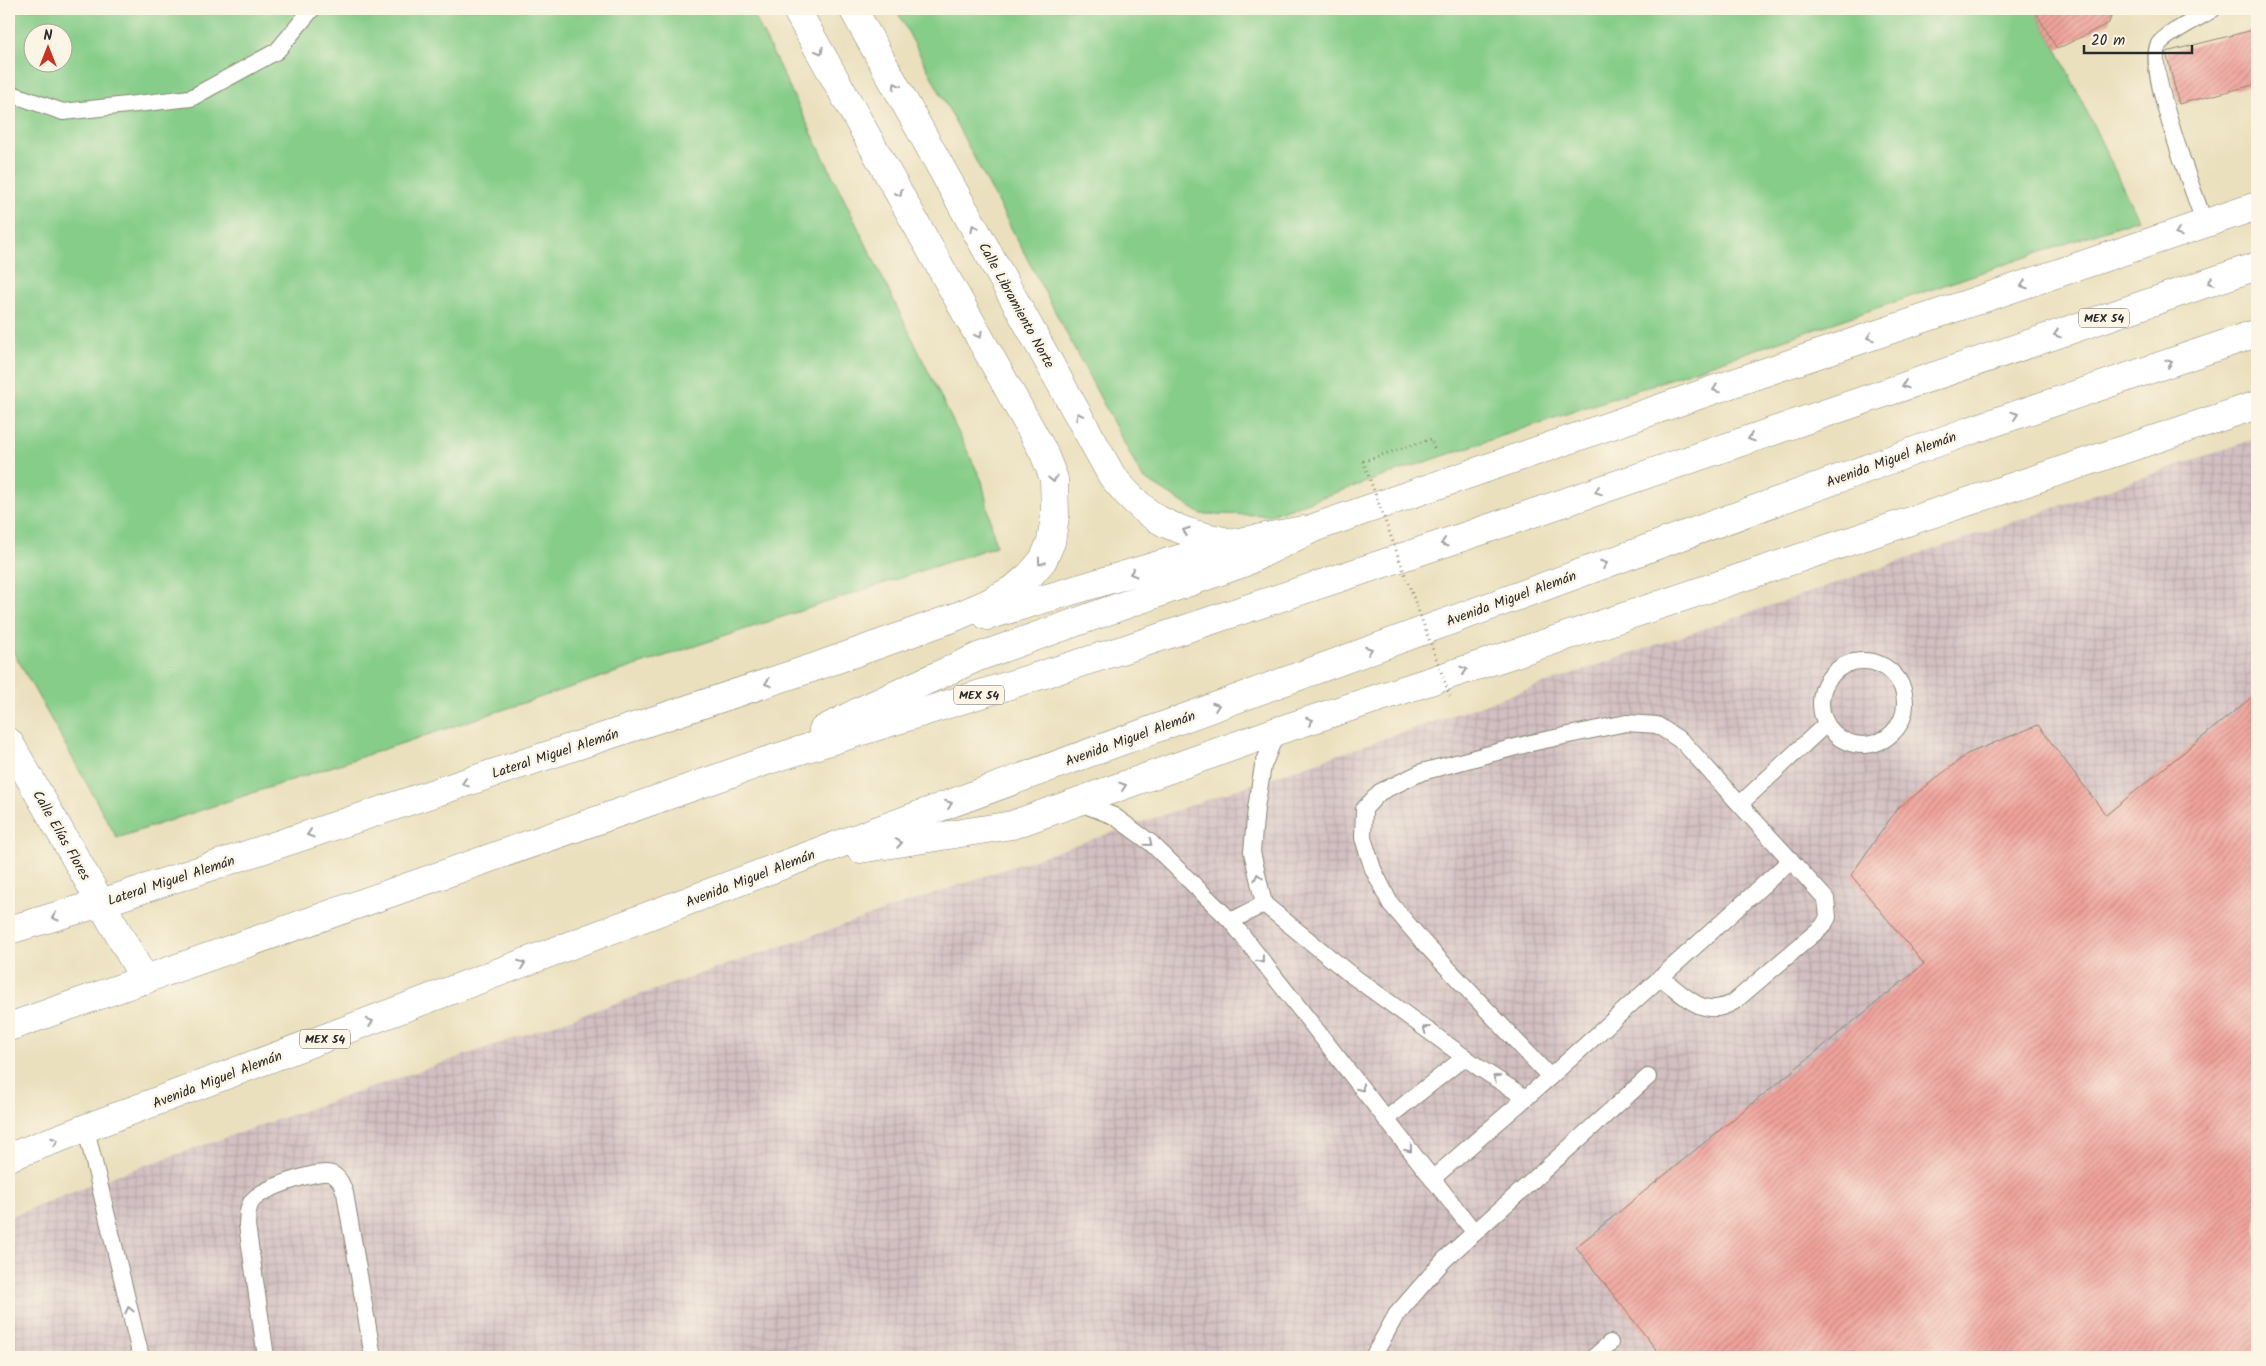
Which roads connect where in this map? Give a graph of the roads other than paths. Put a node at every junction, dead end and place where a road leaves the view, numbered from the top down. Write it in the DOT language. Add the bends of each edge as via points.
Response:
graph roads {
  1 [pos="312,9"];
  2 [pos="796,9"];
  3 [pos="853,9"];
  4 [pos="2214,9"];
  5 [pos="9,93"];
  6 [pos="2257,206"];
  7 [pos="2205,224"];
  8 [pos="2257,266"];
  9 [pos="2257,333"];
  10 [pos="2257,405"];
  11 [pos="1316,527"];
  12 [pos="1233,543"];
  13 [pos="815,667"];
  14 [pos="1826,724"];
  15 [pos="1277,731"];
  16 [pos="9,742"];
  17 [pos="766,761"];
  18 [pos="1077,802"];
  19 [pos="1740,804"];
  20 [pos="799,859"];
  21 [pos="1791,860"];
  22 [pos="101,903"];
  23 [pos="1264,904"];
  24 [pos="1231,921"];
  25 [pos="9,930"];
  26 [pos="1660,977"];
  27 [pos="145,980"];
  28 [pos="9,1027"];
  29 [pos="1465,1058"];
  30 [pos="1550,1077"];
  31 [pos="1648,1077"];
  32 [pos="1526,1098"];
  33 [pos="1386,1119"];
  34 [pos="86,1129"];
  35 [pos="9,1157"];
  36 [pos="1432,1180"];
  37 [pos="1475,1233"];
  38 [pos="1610,1343"];
  39 [pos="140,1357"];
  40 [pos="266,1357"];
  41 [pos="373,1357"];
  42 [pos="1373,1357"];
  43 [pos="1594,1357"];
  1 -- 5 [label="lane" via="277,51 191,98 63,112"];
  2 -- 13 [label="main road, Lateral Miguel Alemán, one-way" via="1043,451 1054,479 1054,530 1043,560 1015,588 953,618"];
  12 -- 3 [label="main road, Calle Libramiento Norte, one-way" via="1162,522 1132,499 1112,476"];
  4 -- 7 [label="lane" via="2164,39 2155,55 2158,82"];
  6 -- 7 [label="main road"];
  7 -- 11 [label="main road, one-way" via="1780,366"];
  8 -- 17 [label="main road, MEX 54, one-way" via="1137,645"];
  20 -- 9 [label="main road, Avenida Miguel Alemán / MEX 54, one-way" via="1969,430"];
  15 -- 10 [label="main road, one-way"];
  11 -- 12 [label="main road"];
  11 -- 17 [label="main road" via="1243,563 978,657 860,711"];
  12 -- 13 [label="main road, one-way"];
  13 -- 22 [label="main road, Lateral Miguel Alemán, one-way"];
  14 -- 14 [label="lane" via="1848,743 1863,746 1890,736 1906,711 1906,696 1901,682 1879,663 1864,660 1837,670 1827,681 1822,695 1821,710"];
  14 -- 19 [label="lane"];
  18 -- 15 [label="main road, one-way"];
  23 -- 15 [label="lane, one-way" via="1252,852 1263,766"];
  16 -- 22 [label="main road, Calle Elías Flores"];
  17 -- 27 [label="main road, MEX 54"];
  20 -- 18 [label="main road, one-way" via="1012,825"];
  18 -- 24 [label="lane, one-way" via="1114,816 1150,843"];
  19 -- 21 [label="lane"];
  19 -- 30 [label="lane" via="1684,742 1657,726 1626,723 1531,743 1422,772 1380,792 1364,809 1363,838 1373,869 1390,902"];
  34 -- 20 [label="main road, Avenida Miguel Alemán / MEX 54, one-way"];
  21 -- 26 [label="lane"];
  21 -- 26 [label="lane" via="1826,899 1828,918 1823,926 1724,1008 1702,1008"];
  22 -- 25 [label="main road, Lateral Miguel Alemán, one-way"];
  22 -- 27 [label="main road, Calle Elías Flores"];
  23 -- 24 [label="lane"];
  29 -- 23 [label="lane, one-way" via="1350,974"];
  24 -- 33 [label="lane, one-way"];
  26 -- 30 [label="lane"];
  27 -- 28 [label="main road, MEX 54"];
  32 -- 29 [label="lane, one-way"];
  29 -- 33 [label="lane"];
  30 -- 32 [label="lane"];
  31 -- 37 [label="lane"];
  32 -- 36 [label="lane"];
  33 -- 36 [label="lane, one-way"];
  35 -- 34 [label="main road, Avenida Miguel Alemán / MEX 54, one-way"];
  39 -- 34 [label="lane, one-way"];
  36 -- 37 [label="lane"];
  37 -- 42 [label="lane" via="1444,1260 1396,1315"];
  38 -- 43 [label="lane"];
  40 -- 41 [label="lane" via="247,1225 248,1208 255,1197 269,1189 317,1173 331,1173 339,1180 345,1193"];
}
